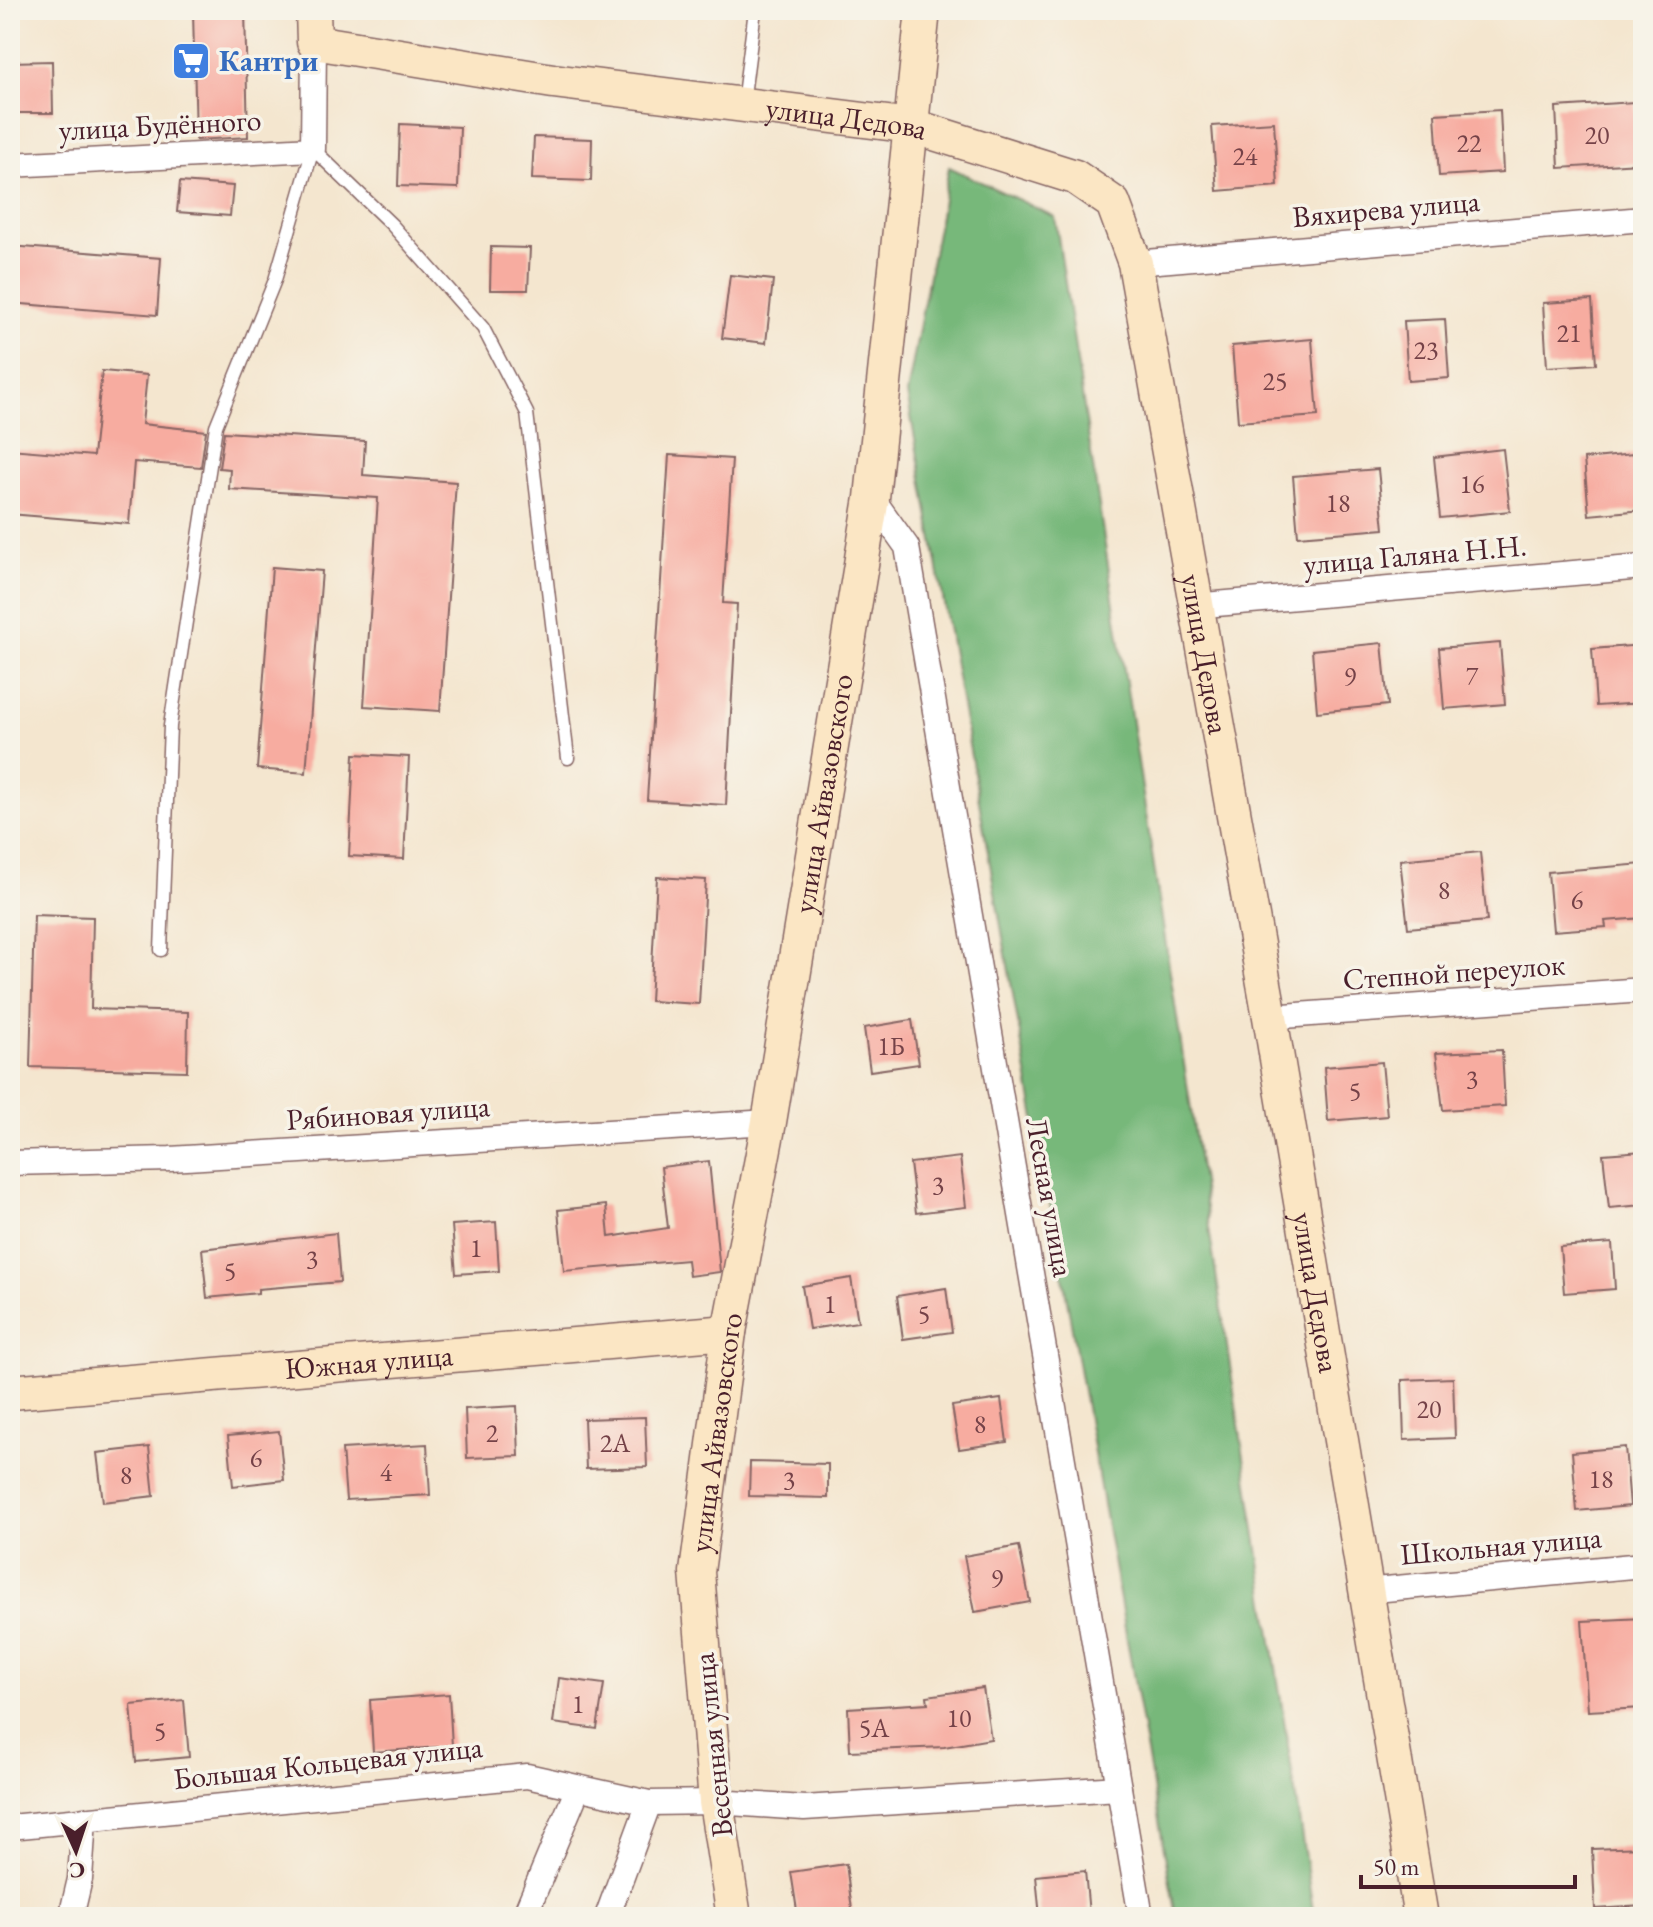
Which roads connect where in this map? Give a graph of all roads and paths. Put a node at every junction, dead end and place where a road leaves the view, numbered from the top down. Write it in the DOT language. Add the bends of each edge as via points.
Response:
graph roads {
  1 [pos="755,10"];
  2 [pos="923,10"];
  3 [pos="313,26"];
  4 [pos="743,103"];
  5 [pos="912,126"];
  6 [pos="313,149"];
  7 [pos="10,165"];
  8 [pos="1643,219"];
  9 [pos="1135,263"];
  10 [pos="872,498"];
  11 [pos="1643,567"];
  12 [pos="1193,606"];
  13 [pos="568,758"];
  14 [pos="161,950"];
  15 [pos="1643,990"];
  16 [pos="1270,1017"];
  17 [pos="769,1122"];
  18 [pos="10,1163"];
  19 [pos="729,1332"];
  20 [pos="10,1392"];
  21 [pos="1643,1565"];
  22 [pos="697,1572"];
  23 [pos="1364,1591"];
  24 [pos="578,1788"];
  25 [pos="1119,1788"];
  26 [pos="716,1802"];
  27 [pos="649,1803"];
  28 [pos="84,1819"];
  29 [pos="10,1827"];
  30 [pos="71,1917"];
  31 [pos="524,1917"];
  32 [pos="607,1917"];
  33 [pos="734,1917"];
  34 [pos="1141,1917"];
  35 [pos="1421,1917"];
  1 -- 4 [label="lane"];
  2 -- 5 [label="street, улица Айвазовского"];
  3 -- 4 [label="street, улица Дедова" via="553,81"];
  3 -- 6 [label="street"];
  4 -- 5 [label="street, улица Дедова"];
  5 -- 9 [label="street, улица Дедова" via="1075,177 1113,203"];
  5 -- 10 [label="street, улица Айвазовского"];
  6 -- 7 [label="street, улица Будённого"];
  6 -- 13 [label="lane" via="392,225 483,328 527,413"];
  6 -- 14 [label="lane" via="275,280 216,426 170,726"];
  8 -- 9 [label="street, Вяхирева улица"];
  9 -- 12 [label="street, улица Дедова"];
  10 -- 17 [label="street, улица Айвазовского"];
  10 -- 25 [label="street, Лесная улица" via="907,547"];
  11 -- 12 [label="street, улица Галяна Н.Н."];
  12 -- 16 [label="street, улица Дедова"];
  15 -- 16 [label="street, Степной переулок"];
  16 -- 23 [label="street, улица Дедова"];
  17 -- 18 [label="street, Рябиновая улица" via="170,1159"];
  17 -- 19 [label="street, улица Айвазовского"];
  19 -- 20 [label="street, Южная улица"];
  19 -- 22 [label="street, улица Айвазовского"];
  21 -- 23 [label="street, Школьная улица"];
  22 -- 26 [label="street, Весенная улица"];
  23 -- 35 [label="street, улица Дедова"];
  24 -- 27 [label="street, Большая Кольцевая улица"];
  24 -- 28 [label="street, Большая Кольцевая улица" via="527,1776"];
  24 -- 31 [label="street"];
  25 -- 26 [label="street, Большая Кольцевая улица" via="804,1808"];
  25 -- 34 [label="street, Лесная улица"];
  26 -- 27 [label="street, Большая Кольцевая улица"];
  26 -- 33 [label="street, Весенная улица"];
  27 -- 32 [label="street"];
  28 -- 29 [label="street, Большая Кольцевая улица"];
  28 -- 30 [label="street"];
}
